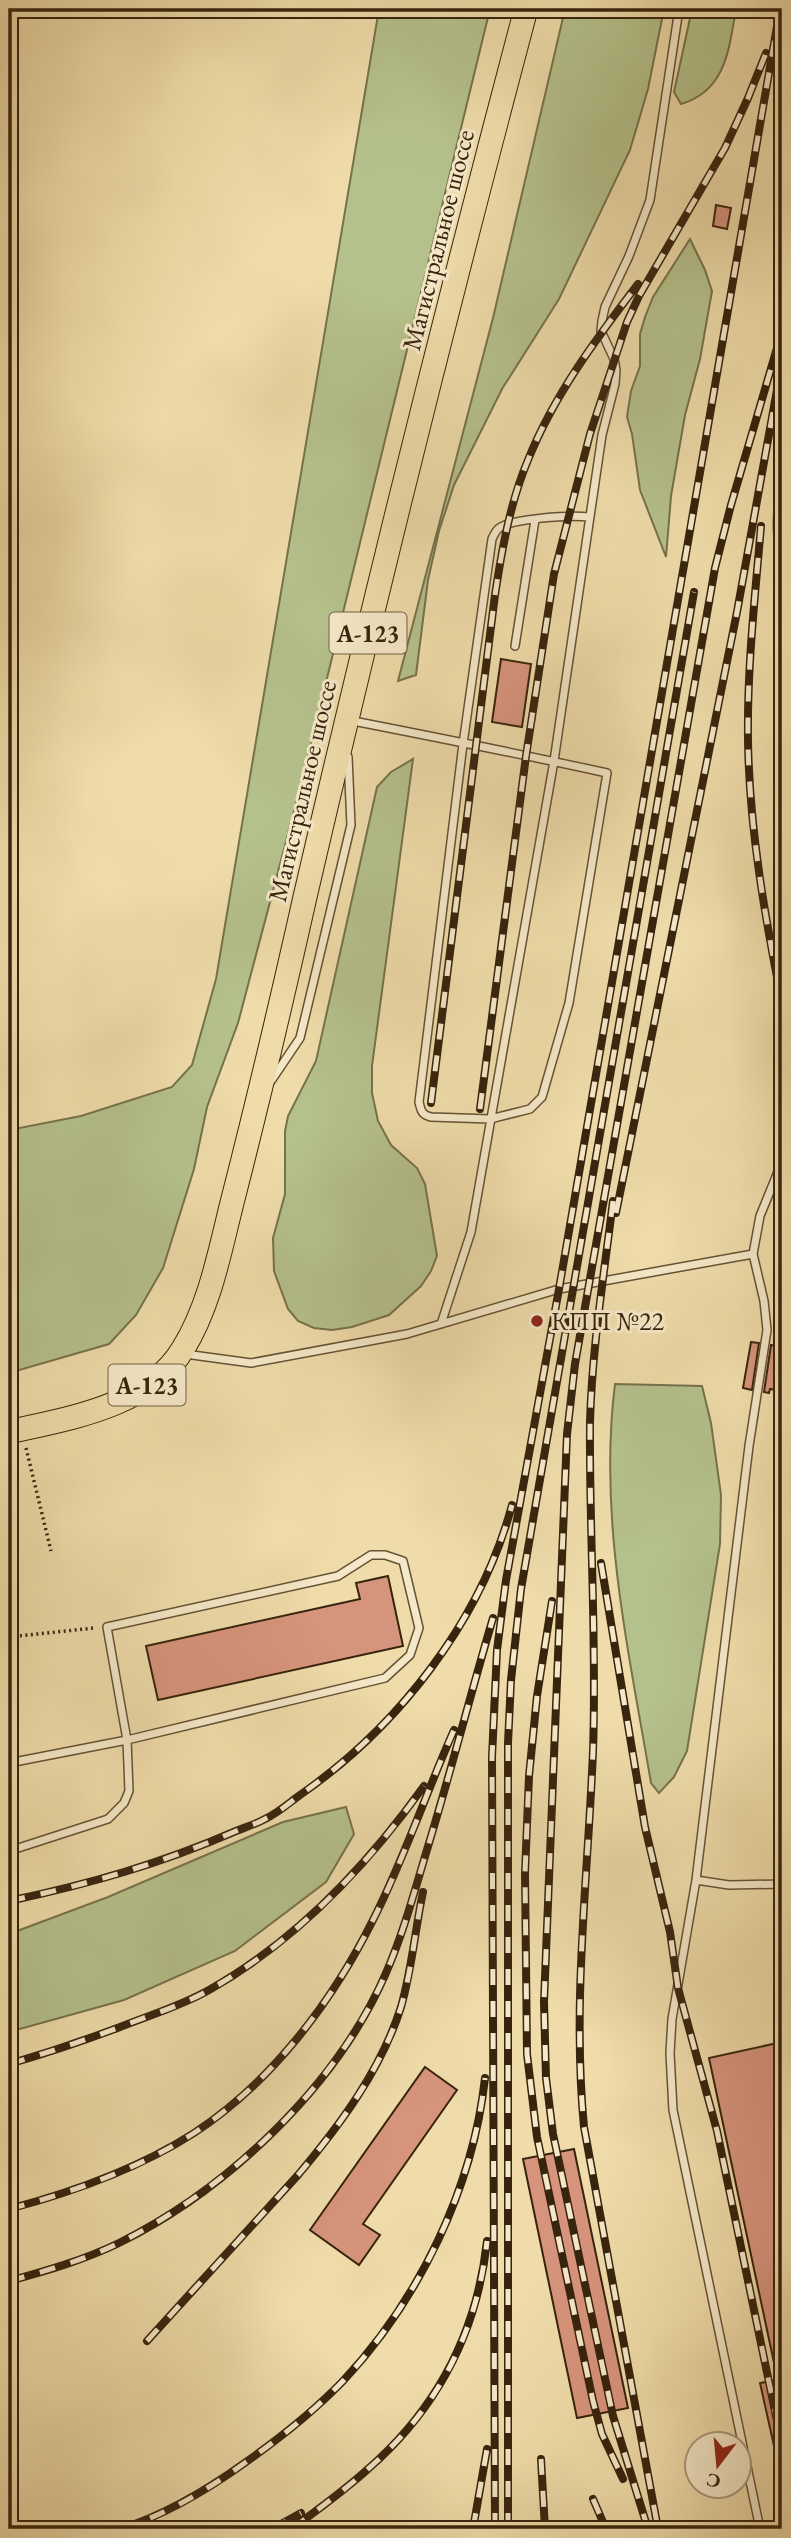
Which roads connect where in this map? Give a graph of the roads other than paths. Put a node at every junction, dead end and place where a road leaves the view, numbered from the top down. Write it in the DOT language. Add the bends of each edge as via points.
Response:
graph roads {
  1 [pos="526,9"];
  2 [pos="679,9"];
  3 [pos="589,517"];
  4 [pos="535,520"];
  5 [pos="515,646"];
  6 [pos="346,720"];
  7 [pos="463,744"];
  8 [pos="554,761"];
  9 [pos="490,1119"];
  10 [pos="782,1162"];
  11 [pos="753,1254"];
  12 [pos="441,1324"];
  13 [pos="181,1353"];
  14 [pos="15,1431"];
  15 [pos="127,1740"];
  16 [pos="9,1763"];
  17 [pos="9,1851"];
  18 [pos="696,1880"];
  19 [pos="782,1884"];
  20 [pos="760,2529"];
  1 -- 6 [label="main road, Магистральное шоссе / А-123"];
  2 -- 3 [label="lane" via="650,201 602,321 601,331 616,370"];
  3 -- 4 [label="lane"];
  3 -- 8 [label="lane"];
  4 -- 5 [label="lane"];
  4 -- 7 [label="lane" via="500,527 492,539"];
  6 -- 7 [label="lane"];
  6 -- 13 [label="main road, Магистральное шоссе / А-123" via="258,1102 201,1315"];
  7 -- 8 [label="lane"];
  7 -- 9 [label="lane" via="419,1102 431,1117"];
  8 -- 9 [label="lane"];
  8 -- 9 [label="lane" via="607,773 569,1003 542,1097 530,1109"];
  9 -- 12 [label="lane" via="471,1232"];
  10 -- 11 [label="lane" via="760,1216"];
  11 -- 12 [label="lane" via="559,1289"];
  11 -- 18 [label="lane" via="767,1330 750,1434"];
  12 -- 13 [label="lane" via="251,1363"];
  13 -- 14 [label="main road, Магистральное шоссе / А-123" via="128,1398 93,1412"];
  15 -- 15 [label="lane" via="107,1627 338,1576 372,1555 403,1560 419,1628 410,1655 385,1678"];
  15 -- 16 [label="lane"];
  15 -- 17 [label="lane" via="129,1791 118,1811 108,1819"];
  18 -- 19 [label="lane"];
  18 -- 20 [label="lane" via="673,2020 673,2110"];
}
